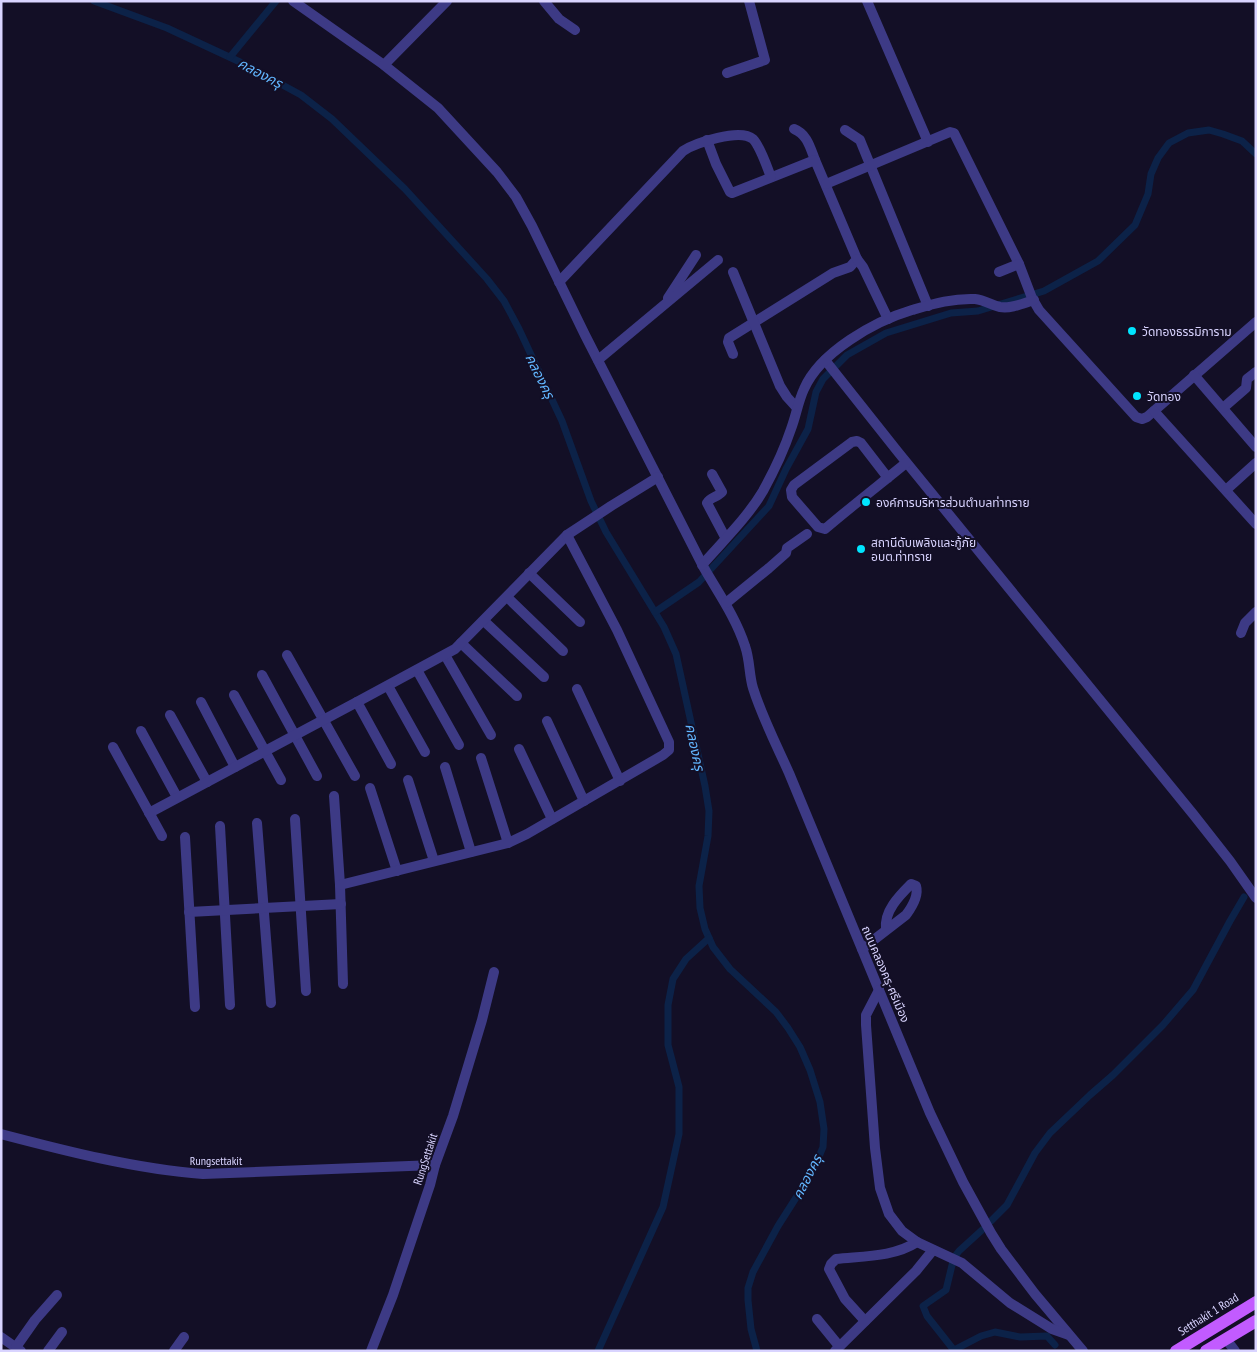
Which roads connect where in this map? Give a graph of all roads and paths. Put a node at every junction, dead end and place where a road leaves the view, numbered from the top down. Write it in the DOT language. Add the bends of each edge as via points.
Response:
graph roads {
  1 [pos="294,1"];
  2 [pos="447,1"];
  3 [pos="544,1"];
  4 [pos="749,1"];
  5 [pos="867,1"];
  6 [pos="575,30"];
  7 [pos="384,65"];
  8 [pos="727,73"];
  9 [pos="794,129"];
  10 [pos="845,130"];
  11 [pos="707,140"];
  12 [pos="928,142"];
  13 [pos="815,160"];
  14 [pos="871,164"];
  15 [pos="771,177"];
  16 [pos="826,184"];
  17 [pos="696,255"];
  18 [pos="718,260"];
  19 [pos="857,260"];
  20 [pos="1019,264"];
  21 [pos="733,272"];
  22 [pos="999,272"];
  23 [pos="559,282"];
  24 [pos="1032,296"];
  25 [pos="663,305"];
  26 [pos="928,306"];
  27 [pos="888,319"];
  28 [pos="1256,322"];
  29 [pos="754,323"];
  30 [pos="734,354"];
  31 [pos="598,360"];
  32 [pos="826,362"];
  33 [pos="1256,372"];
  34 [pos="1194,375"];
  35 [pos="797,408"];
  36 [pos="1223,408"];
  37 [pos="1154,411"];
  38 [pos="1252,434"];
  39 [pos="1256,446"];
  40 [pos="906,463"];
  41 [pos="1256,463"];
  42 [pos="712,474"];
  43 [pos="658,478"];
  44 [pos="888,478"];
  45 [pos="1226,490"];
  46 [pos="1256,524"];
  47 [pos="807,534"];
  48 [pos="567,535"];
  49 [pos="725,538"];
  50 [pos="703,566"];
  51 [pos="529,573"];
  52 [pos="507,597"];
  53 [pos="726,603"];
  54 [pos="1256,612"];
  55 [pos="484,620"];
  56 [pos="580,622"];
  57 [pos="1241,633"];
  58 [pos="461,643"];
  59 [pos="563,651"];
  60 [pos="287,655"];
  61 [pos="444,655"];
  62 [pos="417,670"];
  63 [pos="262,675"];
  64 [pos="544,677"];
  65 [pos="388,686"];
  66 [pos="578,689"];
  67 [pos="234,695"];
  68 [pos="517,696"];
  69 [pos="201,702"];
  70 [pos="357,702"];
  71 [pos="170,715"];
  72 [pos="323,719"];
  73 [pos="547,721"];
  74 [pos="141,732"];
  75 [pos="294,735"];
  76 [pos="491,735"];
  77 [pos="459,745"];
  78 [pos="113,747"];
  79 [pos="519,749"];
  80 [pos="266,751"];
  81 [pos="425,752"];
  82 [pos="481,758"];
  83 [pos="391,764"];
  84 [pos="235,766"];
  85 [pos="445,768"];
  86 [pos="317,776"];
  87 [pos="355,776"];
  88 [pos="282,780"];
  89 [pos="408,780"];
  90 [pos="620,780"];
  91 [pos="207,782"];
  92 [pos="370,788"];
  93 [pos="334,796"];
  94 [pos="177,797"];
  95 [pos="584,801"];
  96 [pos="149,813"];
  97 [pos="295,819"];
  98 [pos="552,819"];
  99 [pos="257,823"];
  100 [pos="220,826"];
  101 [pos="162,836"];
  102 [pos="184,838"];
  103 [pos="508,843"];
  104 [pos="471,852"];
  105 [pos="434,862"];
  106 [pos="397,871"];
  107 [pos="340,885"];
  108 [pos="1256,898"];
  109 [pos="341,904"];
  110 [pos="300,906"];
  111 [pos="264,908"];
  112 [pos="225,911"];
  113 [pos="189,912"];
  114 [pos="886,929"];
  115 [pos="862,949"];
  116 [pos="494,972"];
  117 [pos="343,984"];
  118 [pos="878,990"];
  119 [pos="306,991"];
  120 [pos="271,1003"];
  121 [pos="230,1005"];
  122 [pos="195,1007"];
  123 [pos="1,1134"];
  124 [pos="435,1165"];
  125 [pos="917,1242"];
  126 [pos="933,1250"];
  127 [pos="57,1295"];
  128 [pos="1256,1302"];
  129 [pos="817,1319"];
  130 [pos="865,1321"];
  131 [pos="1256,1321"];
  132 [pos="62,1332"];
  133 [pos="1070,1335"];
  134 [pos="184,1336"];
  135 [pos="1,1337"];
  136 [pos="1226,1339"];
  137 [pos="837,1348"];
  138 [pos="19,1349"];
  139 [pos="48,1351"];
  140 [pos="174,1351"];
  141 [pos="371,1351"];
  142 [pos="1083,1351"];
  143 [pos="1176,1351"];
  144 [pos="1206,1351"];
  145 [pos="1236,1351"];
  1 -- 7 [label="street, ถนนคลองครุ-ศรีเมือง"];
  2 -- 7 [label="street"];
  3 -- 6 [label="street" via="559,19"];
  4 -- 8 [label="street" via="766,60"];
  5 -- 12 [label="street"];
  7 -- 23 [label="street, ถนนคลองครุ-ศรีเมือง" via="438,108 505,182 524,210"];
  9 -- 13 [label="street" via="803,133"];
  10 -- 14 [label="street" via="860,140"];
  11 -- 15 [label="street" via="738,135 753,139"];
  11 -- 15 [label="street" via="730,192"];
  11 -- 23 [label="street" via="683,151"];
  12 -- 14 [label="street"];
  12 -- 20 [label="street" via="954,133"];
  13 -- 15 [label="street"];
  13 -- 16 [label="street"];
  14 -- 16 [label="street"];
  14 -- 26 [label="street"];
  16 -- 19 [label="street"];
  17 -- 25 [label="street"];
  18 -- 25 [label="street"];
  19 -- 27 [label="street"];
  19 -- 29 [label="street"];
  20 -- 22 [label="street"];
  20 -- 24 [label="street"];
  21 -- 29 [label="street"];
  23 -- 31 [label="street, ถนนคลองครุ-ศรีเมือง"];
  24 -- 26 [label="street" via="1018,305 1001,307 984,300 959,299"];
  24 -- 37 [label="street" via="1046,317 1136,417 1142,419"];
  25 -- 31 [label="street"];
  26 -- 27 [label="street"];
  27 -- 32 [label="street" via="841,345"];
  28 -- 34 [label="street"];
  29 -- 30 [label="street" via="728,339"];
  29 -- 35 [label="street" via="780,386"];
  31 -- 43 [label="street, ถนนคลองครุ-ศรีเมือง"];
  32 -- 35 [label="street" via="811,376"];
  32 -- 40 [label="street"];
  33 -- 36 [label="street" via="1247,379 1246,388"];
  34 -- 36 [label="street"];
  34 -- 37 [label="street"];
  35 -- 49 [label="street" via="782,452 762,492"];
  36 -- 38 [label="street"];
  37 -- 45 [label="street"];
  38 -- 39 [label="street"];
  40 -- 44 [label="street"];
  40 -- 108 [label="street" via="1199,822"];
  41 -- 45 [label="street"];
  42 -- 49 [label="street" via="722,492 707,503"];
  43 -- 48 [label="street"];
  43 -- 50 [label="street, ถนนคลองครุ-ศรีเมือง"];
  44 -- 44 [label="street" via="822,529 792,497 794,485 857,441"];
  45 -- 46 [label="street"];
  47 -- 53 [label="street"];
  48 -- 51 [label="street"];
  48 -- 90 [label="street" via="617,630 669,742 669,750 664,756"];
  49 -- 50 [label="street"];
  50 -- 53 [label="street, ถนนคลองครุ-ศรีเมือง"];
  51 -- 52 [label="street"];
  51 -- 56 [label="street"];
  52 -- 55 [label="street"];
  52 -- 59 [label="street"];
  53 -- 115 [label="street, ถนนคลองครุ-ศรีเมือง" via="746,648 753,688 765,719"];
  54 -- 57 [label="street" via="1245,623"];
  55 -- 58 [label="street"];
  55 -- 64 [label="street"];
  58 -- 61 [label="street"];
  58 -- 68 [label="street"];
  60 -- 72 [label="street"];
  61 -- 62 [label="street"];
  61 -- 76 [label="street"];
  62 -- 65 [label="street"];
  62 -- 77 [label="street"];
  63 -- 75 [label="street"];
  65 -- 70 [label="street"];
  65 -- 81 [label="street"];
  66 -- 90 [label="street"];
  67 -- 80 [label="street"];
  69 -- 84 [label="street"];
  70 -- 72 [label="street"];
  70 -- 83 [label="street"];
  71 -- 91 [label="street"];
  72 -- 75 [label="street"];
  72 -- 87 [label="street"];
  73 -- 95 [label="street"];
  74 -- 94 [label="street"];
  75 -- 80 [label="street"];
  75 -- 86 [label="street"];
  78 -- 96 [label="street"];
  79 -- 98 [label="street"];
  80 -- 84 [label="street"];
  80 -- 88 [label="street"];
  82 -- 103 [label="street"];
  84 -- 91 [label="street"];
  85 -- 104 [label="street"];
  89 -- 105 [label="street"];
  90 -- 95 [label="street"];
  91 -- 94 [label="street"];
  92 -- 106 [label="street"];
  93 -- 107 [label="street"];
  94 -- 96 [label="street"];
  95 -- 98 [label="street"];
  96 -- 101 [label="street"];
  97 -- 110 [label="street"];
  98 -- 103 [label="street"];
  99 -- 111 [label="street"];
  100 -- 112 [label="street"];
  102 -- 113 [label="street"];
  103 -- 104 [label="street"];
  104 -- 105 [label="street"];
  105 -- 106 [label="street"];
  106 -- 107 [label="street"];
  107 -- 109 [label="street"];
  109 -- 110 [label="street"];
  109 -- 117 [label="street"];
  110 -- 111 [label="street"];
  110 -- 119 [label="street"];
  111 -- 112 [label="street"];
  111 -- 120 [label="street"];
  112 -- 113 [label="street"];
  112 -- 121 [label="street"];
  113 -- 122 [label="street"];
  114 -- 115 [label="street"];
  115 -- 118 [label="street, ถนนคลองครุ-ศรีเมือง"];
  116 -- 124 [label="street, RungSettakit" via="453,1116"];
  118 -- 125 [label="street" via="866,1015 866,1025 880,1188 889,1214 902,1231"];
  118 -- 133 [label="street, ถนนคลองครุ-ศรีเมือง" via="930,1113 981,1216 1029,1287"];
  123 -- 124 [label="street, Rungsettakit" via="171,1172 203,1174"];
  124 -- 141 [label="street, RungSettakit" via="393,1295"];
  125 -- 126 [label="street"];
  125 -- 130 [label="street" via="893,1253 836,1260 831,1264 829,1269 844,1299"];
  126 -- 130 [label="street"];
  126 -- 133 [label="street" via="962,1264 1029,1316"];
  127 -- 138 [label="street" via="35,1320"];
  128 -- 143 [label="main road, Setthakit 1 Road"];
  129 -- 137 [label="street"];
  130 -- 137 [label="street"];
  131 -- 136 [label="main road"];
  132 -- 139 [label="street"];
  133 -- 142 [label="street, ถนนคลองครุ-ศรีเมือง"];
  134 -- 140 [label="street"];
  135 -- 138 [label="street"];
  136 -- 144 [label="main road"];
  136 -- 145 [label="street"];
}
